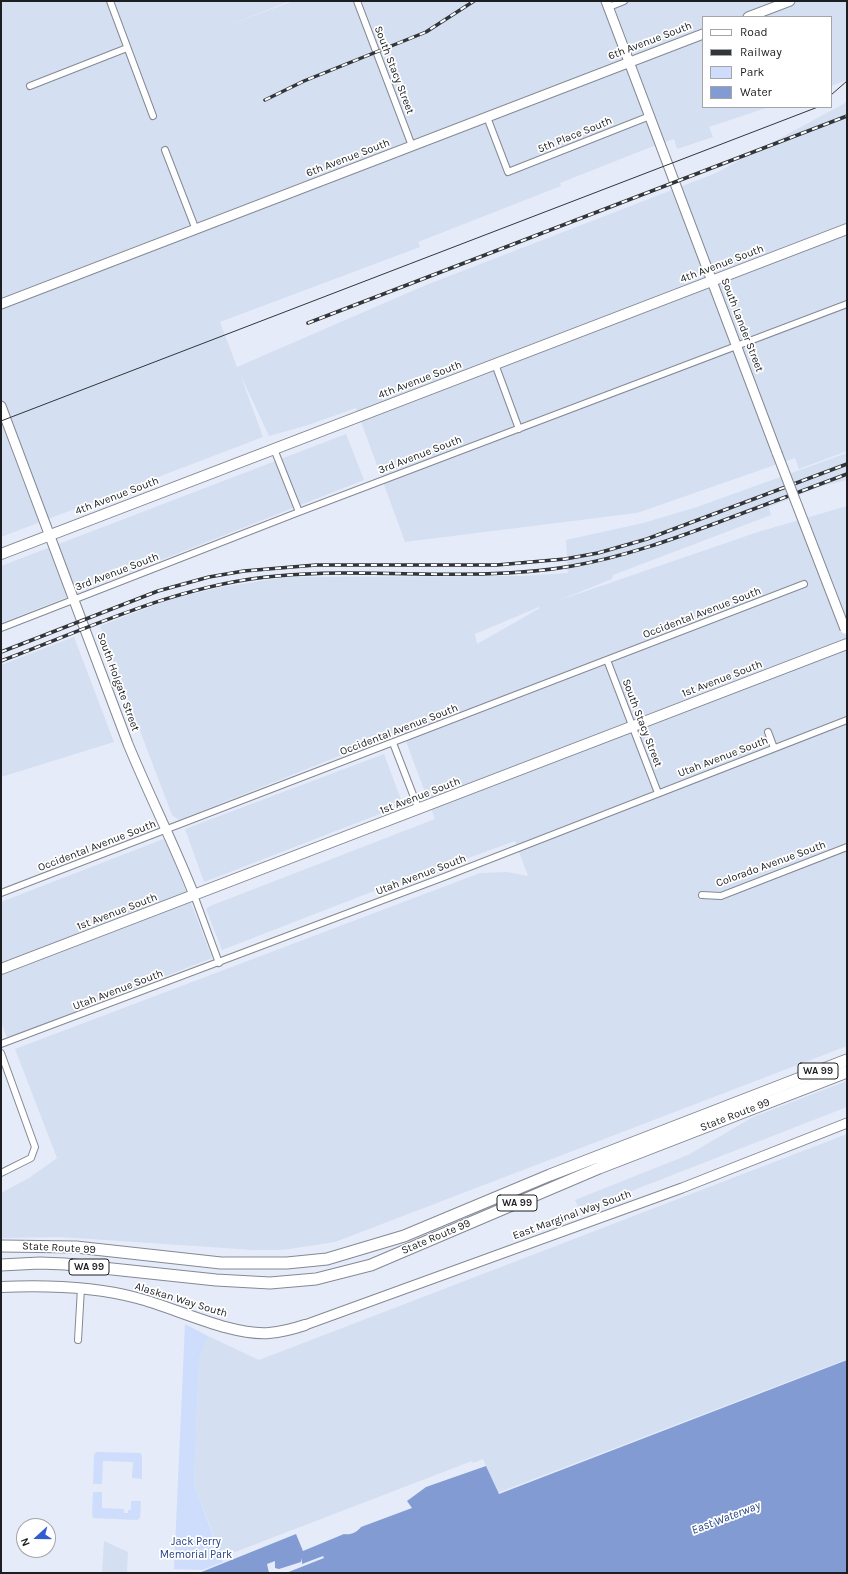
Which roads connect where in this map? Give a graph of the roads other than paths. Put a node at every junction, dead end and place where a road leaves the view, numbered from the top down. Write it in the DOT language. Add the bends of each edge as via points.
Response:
graph roads {
  1 [pos="110,1"];
  2 [pos="357,1"];
  3 [pos="624,1"];
  4 [pos="790,1"];
  5 [pos="608,4"];
  6 [pos="751,16"];
  7 [pos="702,34"];
  8 [pos="125,49"];
  9 [pos="630,62"];
  10 [pos="30,86"];
  11 [pos="153,116"];
  12 [pos="650,116"];
  13 [pos="487,117"];
  14 [pos="412,146"];
  15 [pos="165,150"];
  16 [pos="196,230"];
  17 [pos="847,230"];
  18 [pos="713,280"];
  19 [pos="1,304"];
  20 [pos="847,304"];
  21 [pos="737,346"];
  22 [pos="495,364"];
  23 [pos="1,406"];
  24 [pos="519,429"];
  25 [pos="274,449"];
  26 [pos="298,512"];
  27 [pos="50,535"];
  28 [pos="1,554"];
  29 [pos="804,584"];
  30 [pos="75,599"];
  31 [pos="1,628"];
  32 [pos="846,632"];
  33 [pos="847,644"];
  34 [pos="607,660"];
  35 [pos="847,720"];
  36 [pos="632,727"];
  37 [pos="768,732"];
  38 [pos="393,743"];
  39 [pos="774,748"];
  40 [pos="658,793"];
  41 [pos="419,810"];
  42 [pos="167,830"];
  43 [pos="847,847"];
  44 [pos="1,893"];
  45 [pos="194,895"];
  46 [pos="702,895"];
  47 [pos="218,963"];
  48 [pos="1,969"];
  49 [pos="1,1044"];
  50 [pos="1,1053"];
  51 [pos="847,1060"];
  52 [pos="847,1072"];
  53 [pos="847,1123"];
  54 [pos="1,1173"];
  55 [pos="1,1246"];
  56 [pos="1,1265"];
  57 [pos="1,1287"];
  58 [pos="82,1288"];
  59 [pos="305,1325"];
  60 [pos="78,1340"];
  1 -- 8 [label="street"];
  2 -- 14 [label="street, South Stacy Street"];
  3 -- 5 [label="street"];
  4 -- 6 [label="main road"];
  5 -- 9 [label="main road, South Lander Street"];
  7 -- 9 [label="main road, 6th Avenue South"];
  8 -- 10 [label="street"];
  8 -- 11 [label="street"];
  9 -- 12 [label="main road, South Lander Street"];
  9 -- 13 [label="main road, 6th Avenue South"];
  12 -- 13 [label="street, 5th Place South" via="508,172"];
  12 -- 18 [label="main road, South Lander Street"];
  13 -- 14 [label="main road, 6th Avenue South"];
  14 -- 16 [label="main road, 6th Avenue South"];
  15 -- 16 [label="street"];
  16 -- 19 [label="main road, 6th Avenue South"];
  17 -- 18 [label="main road, 4th Avenue South"];
  18 -- 21 [label="main road, South Lander Street"];
  18 -- 22 [label="main road, 4th Avenue South"];
  20 -- 21 [label="street, 3rd Avenue South"];
  21 -- 24 [label="street, 3rd Avenue South"];
  21 -- 32 [label="main road, South Lander Street, bridge"];
  22 -- 24 [label="street"];
  22 -- 25 [label="main road, 4th Avenue South"];
  23 -- 27 [label="main road, South Holgate Street"];
  24 -- 26 [label="street, 3rd Avenue South"];
  25 -- 26 [label="street"];
  25 -- 27 [label="main road, 4th Avenue South"];
  26 -- 30 [label="street, 3rd Avenue South"];
  27 -- 28 [label="main road, 4th Avenue South"];
  27 -- 30 [label="main road, South Holgate Street"];
  29 -- 34 [label="street, Occidental Avenue South"];
  30 -- 31 [label="street, 3rd Avenue South"];
  30 -- 42 [label="main road, South Holgate Street" via="128,744"];
  33 -- 36 [label="main road, 1st Avenue South"];
  34 -- 36 [label="street, South Stacy Street"];
  34 -- 38 [label="street, Occidental Avenue South"];
  35 -- 39 [label="street, Utah Avenue South"];
  36 -- 40 [label="street, South Stacy Street"];
  36 -- 41 [label="main road, 1st Avenue South"];
  37 -- 39 [label="street"];
  38 -- 41 [label="street"];
  38 -- 42 [label="street, Occidental Avenue South"];
  39 -- 40 [label="street, Utah Avenue South"];
  40 -- 47 [label="street, Utah Avenue South"];
  41 -- 45 [label="main road, 1st Avenue South"];
  42 -- 44 [label="street, Occidental Avenue South"];
  42 -- 45 [label="main road, South Holgate Street"];
  43 -- 46 [label="street, Colorado Avenue South" via="721,896"];
  45 -- 47 [label="street, South Holgate Street"];
  45 -- 48 [label="main road, 1st Avenue South"];
  47 -- 49 [label="street, Utah Avenue South"];
  50 -- 54 [label="street" via="34,1142 33,1153 26,1161"];
  51 -- 55 [label="highway, State Route 99 / WA 99" via="550,1175 404,1236 327,1259 287,1264 221,1263 76,1247"];
  52 -- 56 [label="highway, State Route 99 / WA 99" via="599,1168 371,1265 344,1273 316,1279 270,1283 40,1263"];
  53 -- 59 [label="main road, East Marginal Way South" via="682,1188"];
  57 -- 58 [label="main road, Alaskan Way South"];
  58 -- 59 [label="main road, Alaskan Way South" via="136,1297 238,1331 268,1333"];
  58 -- 60 [label="street"];
}
